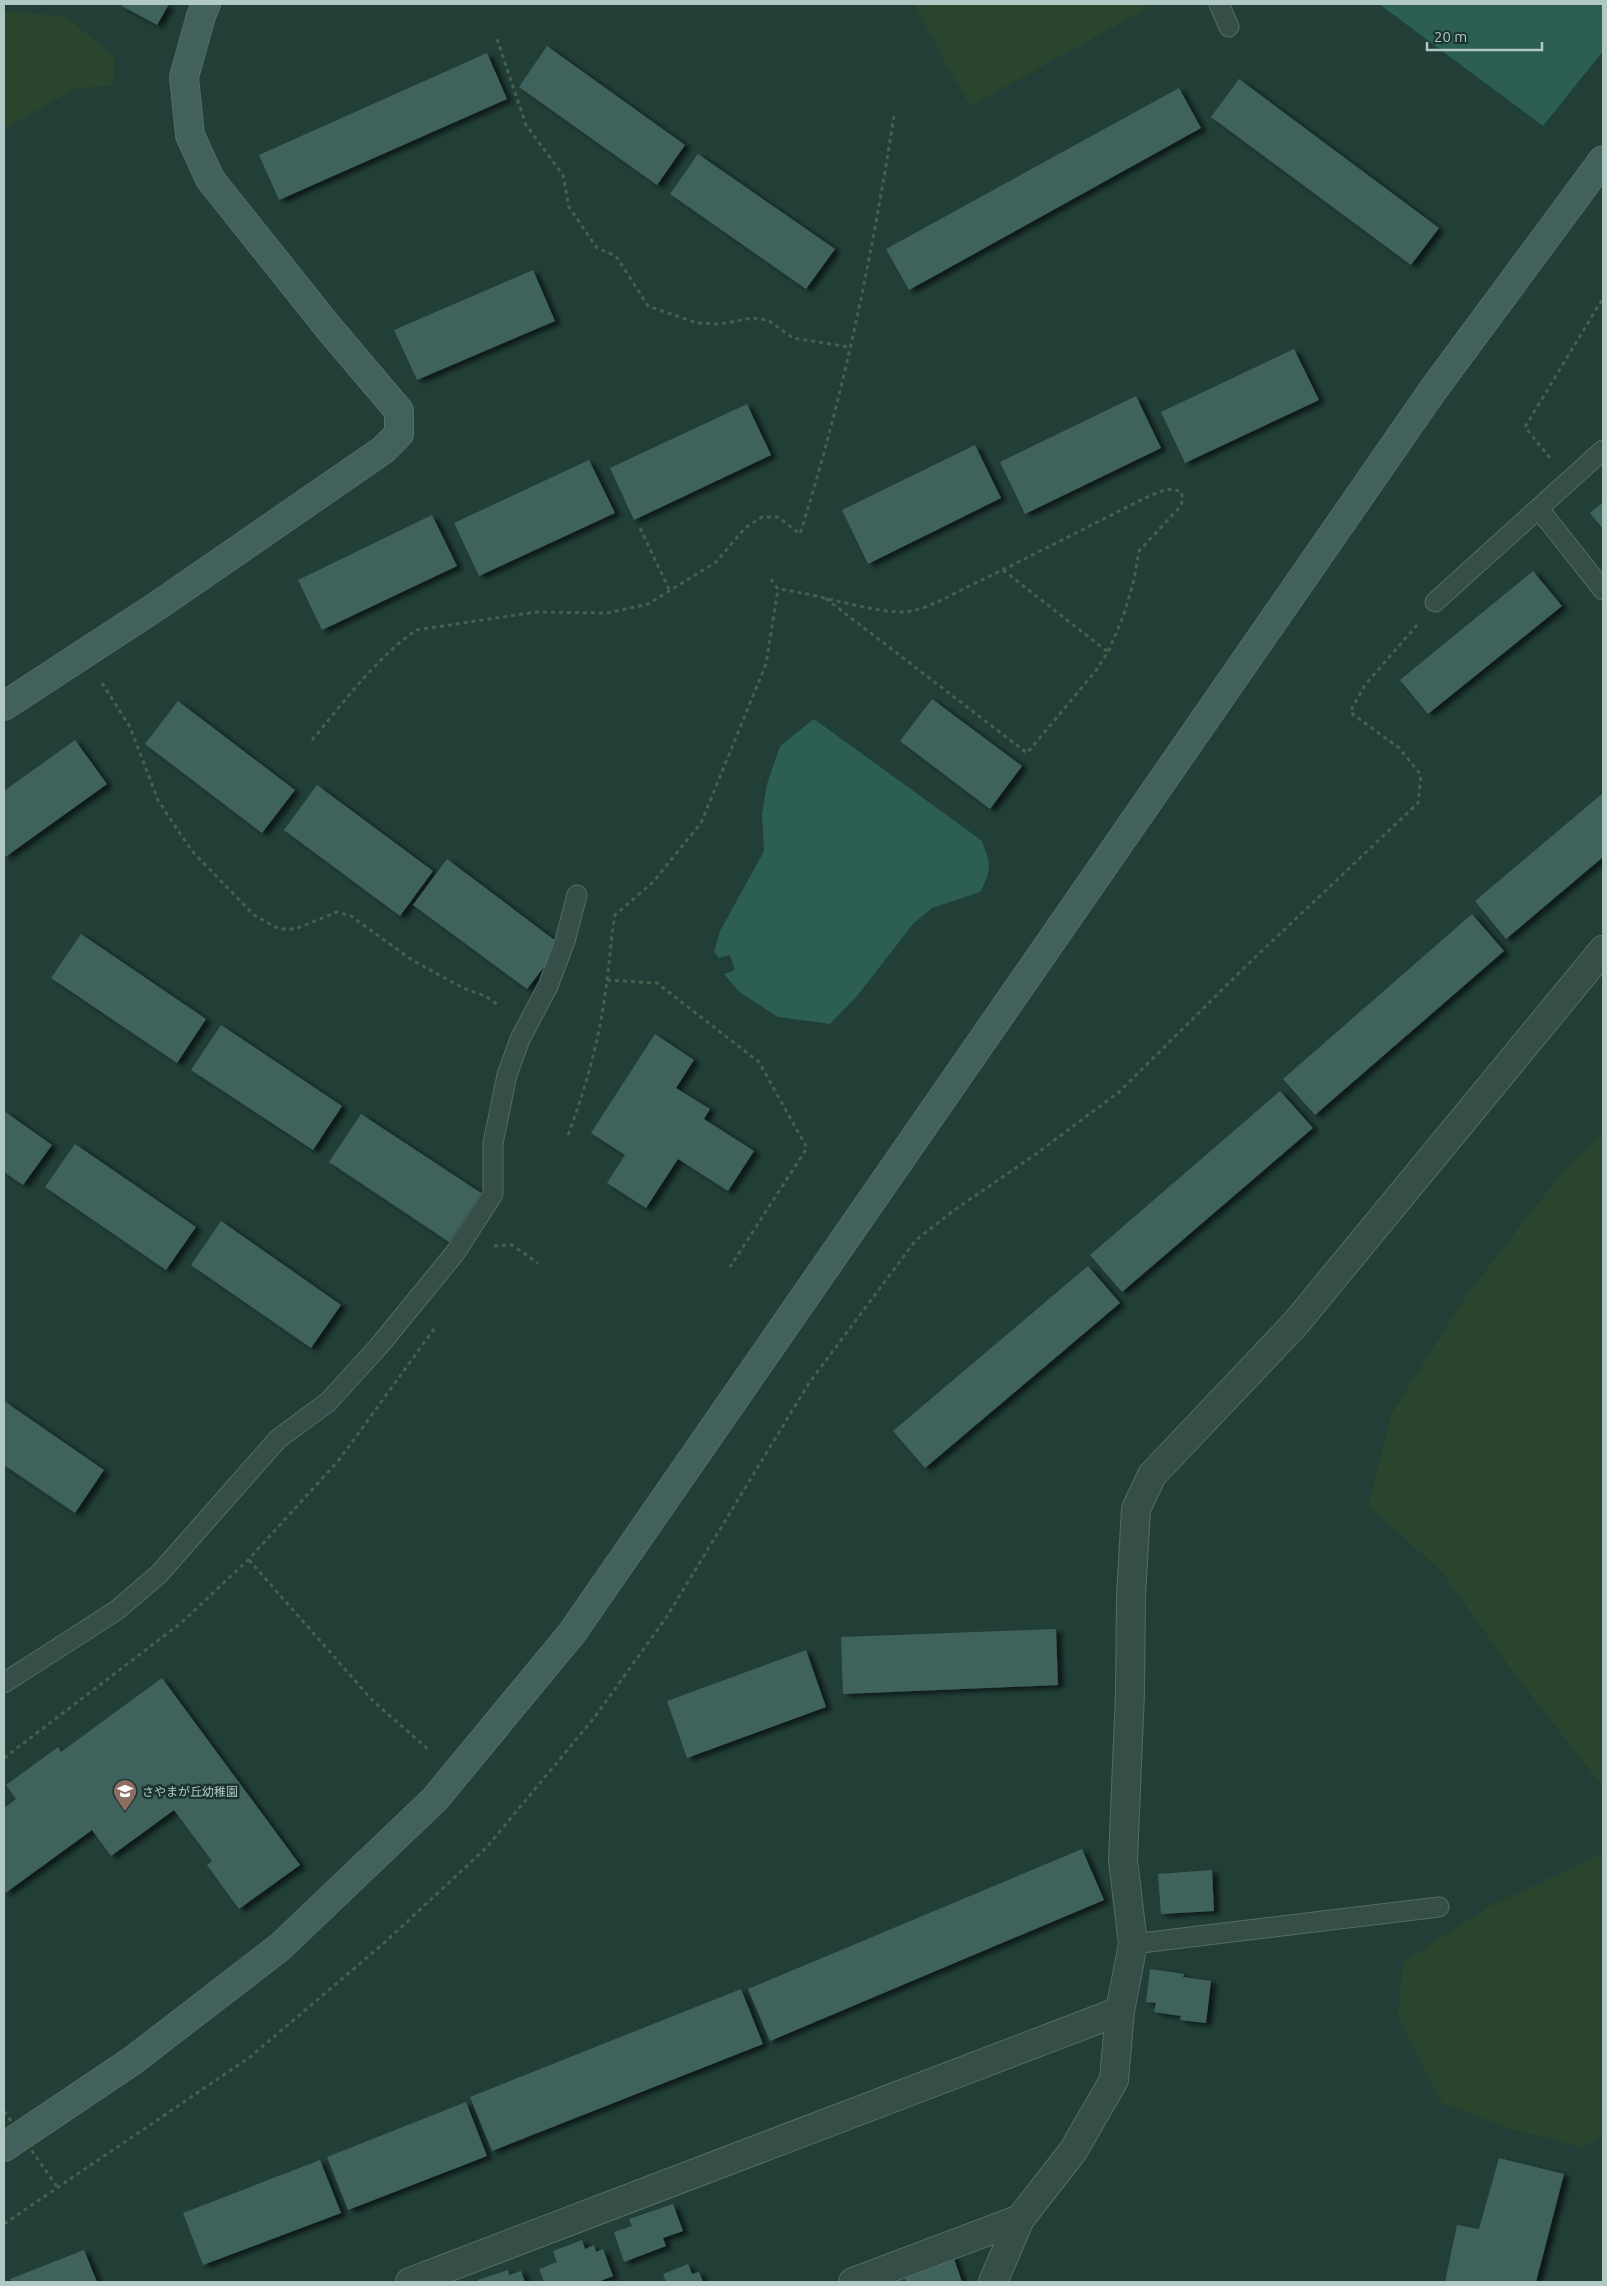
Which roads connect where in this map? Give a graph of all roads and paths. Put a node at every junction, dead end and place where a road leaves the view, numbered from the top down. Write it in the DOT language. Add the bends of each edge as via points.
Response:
graph roads {
  1 [pos="206,4"];
  2 [pos="1219,4"];
  3 [pos="1230,27"];
  4 [pos="497,39"];
  5 [pos="894,116"];
  6 [pos="1603,160"];
  7 [pos="1603,298"];
  8 [pos="849,347"];
  9 [pos="1603,450"];
  10 [pos="1568,480"];
  11 [pos="1539,509"];
  12 [pos="640,528"];
  13 [pos="1003,570"];
  14 [pos="771,579"];
  15 [pos="778,589"];
  16 [pos="1603,590"];
  17 [pos="670,591"];
  18 [pos="825,598"];
  19 [pos="1435,602"];
  20 [pos="1108,652"];
  21 [pos="99,678"];
  22 [pos="4,706"];
  23 [pos="312,740"];
  24 [pos="577,894"];
  25 [pos="1603,950"];
  26 [pos="607,980"];
  27 [pos="500,1006"];
  28 [pos="568,1135"];
  29 [pos="491,1247"];
  30 [pos="538,1263"];
  31 [pos="730,1267"];
  32 [pos="437,1325"];
  33 [pos="248,1560"];
  34 [pos="4,1683"];
  35 [pos="433,1753"];
  36 [pos="4,1758"];
  37 [pos="1440,1907"];
  38 [pos="1133,1944"];
  39 [pos="1120,2011"];
  40 [pos="4,2111"];
  41 [pos="4,2147"];
  42 [pos="58,2188"];
  43 [pos="1020,2219"];
  44 [pos="4,2224"];
  45 [pos="410,2282"];
  46 [pos="853,2282"];
  47 [pos="993,2282"];
  1 -- 22 [label="street" via="184,77 190,134 210,179 399,411 399,434 383,450 157,606"];
  2 -- 3 [label="lane"];
  4 -- 8 [label="path" via="526,125 563,175 569,207 596,248 616,256 648,306 696,322 720,324 752,318 768,320 793,338"];
  5 -- 8 [label="path" via="880,207"];
  6 -- 41 [label="street" via="1432,390 572,1633 435,1799 280,1947 132,2061"];
  7 -- 10 [label="path" via="1525,428"];
  8 -- 17 [label="path" via="823,462 800,534 778,517 762,517 746,528 716,562"];
  9 -- 10 [label="lane"];
  10 -- 11 [label="lane"];
  11 -- 16 [label="lane"];
  11 -- 19 [label="lane"];
  12 -- 17 [label="path"];
  13 -- 18 [label="path" via="921,609 899,612"];
  13 -- 20 [label="path"];
  13 -- 20 [label="path" via="1143,499 1166,489 1181,491 1183,500 1179,508 1139,551 1123,617"];
  14 -- 15 [label="path"];
  15 -- 18 [label="path"];
  15 -- 26 [label="path" via="766,664 701,823 653,882 615,915"];
  17 -- 23 [label="path" via="648,604 607,613 536,612 416,630 400,640"];
  18 -- 20 [label="path" via="1027,753"];
  19 -- 42 [label="path" via="1365,685 1350,712 1399,748 1421,776 1418,803 1119,1092 916,1240 809,1383 666,1618 594,1718 486,1848 383,1944 250,2056"];
  21 -- 27 [label="path" via="130,727 158,800 170,820 192,850 254,914 279,928 295,928 337,912 351,916 412,960"];
  24 -- 34 [label="lane" via="548,986 520,1039 507,1075 493,1143 493,1194 455,1252 379,1346 328,1402 278,1439 159,1574 117,1610"];
  25 -- 38 [label="street" via="1296,1323 1152,1475 1136,1509 1131,1596 1123,1860"];
  26 -- 28 [label="path" via="593,1059"];
  26 -- 31 [label="path" via="657,983 759,1062 807,1148"];
  29 -- 30 [label="path" via="512,1245"];
  32 -- 33 [label="path" via="339,1460"];
  33 -- 35 [label="path" via="373,1701"];
  33 -- 36 [label="path" via="181,1623"];
  37 -- 38 [label="lane"];
  38 -- 39 [label="street"];
  39 -- 43 [label="street" via="1114,2080 1073,2151"];
  39 -- 45 [label="street"];
  40 -- 42 [label="path, bridge"];
  42 -- 44 [label="path"];
  43 -- 46 [label="street"];
  43 -- 47 [label="street"];
}
